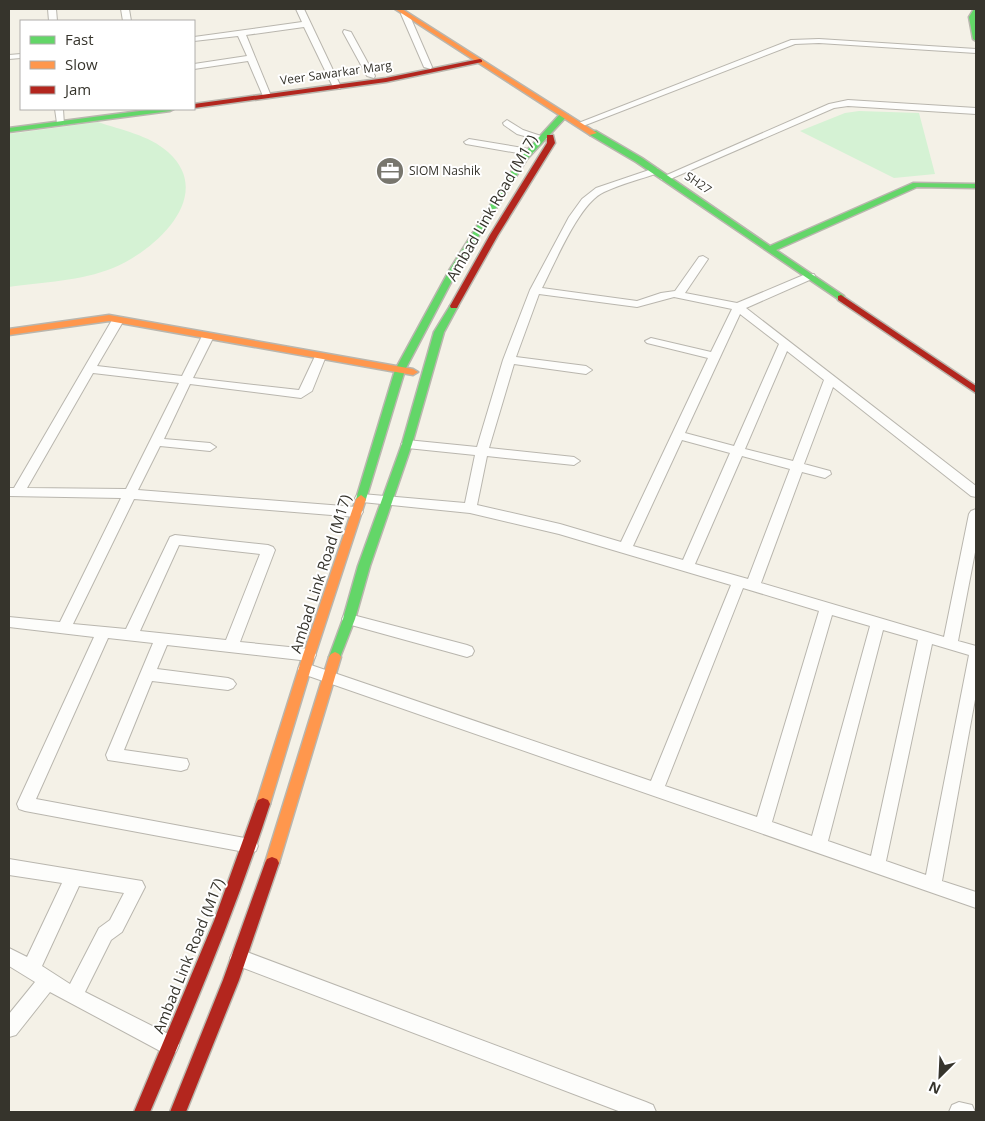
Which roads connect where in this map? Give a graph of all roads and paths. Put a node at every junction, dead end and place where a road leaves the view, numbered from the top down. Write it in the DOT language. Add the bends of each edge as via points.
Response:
graph roads {
  1 [pos="300,9"];
  2 [pos="976,10"];
  3 [pos="402,11"];
  4 [pos="308,24"];
  5 [pos="347,32"];
  6 [pos="242,34"];
  7 [pos="195,39"];
  8 [pos="976,40"];
  9 [pos="976,51"];
  10 [pos="252,58"];
  11 [pos="477,59"];
  12 [pos="195,67"];
  13 [pos="428,67"];
  14 [pos="371,76"];
  15 [pos="336,84"];
  16 [pos="266,93"];
  17 [pos="195,100"];
  18 [pos="195,106"];
  19 [pos="120,110"];
  20 [pos="156,110"];
  21 [pos="976,111"];
  22 [pos="564,115"];
  23 [pos="60,117"];
  24 [pos="507,123"];
  25 [pos="580,124"];
  26 [pos="9,125"];
  27 [pos="9,130"];
  28 [pos="545,134"];
  29 [pos="469,142"];
  30 [pos="529,152"];
  31 [pos="655,171"];
  32 [pos="666,178"];
  33 [pos="976,186"];
  34 [pos="770,249"];
  35 [pos="703,259"];
  36 [pos="810,276"];
  37 [pos="535,290"];
  38 [pos="678,295"];
  39 [pos="738,307"];
  40 [pos="118,320"];
  41 [pos="9,332"];
  42 [pos="208,336"];
  43 [pos="651,341"];
  44 [pos="784,345"];
  45 [pos="320,356"];
  46 [pos="715,356"];
  47 [pos="509,360"];
  48 [pos="90,369"];
  49 [pos="400,370"];
  50 [pos="586,370"];
  51 [pos="428,375"];
  52 [pos="187,379"];
  53 [pos="830,379"];
  54 [pos="976,390"];
  55 [pos="678,435"];
  56 [pos="155,442"];
  57 [pos="408,444"];
  58 [pos="210,447"];
  59 [pos="482,451"];
  60 [pos="738,451"];
  61 [pos="574,461"];
  62 [pos="798,466"];
  63 [pos="825,474"];
  64 [pos="13,492"];
  65 [pos="976,493"];
  66 [pos="130,494"];
  67 [pos="362,498"];
  68 [pos="388,500"];
  69 [pos="470,508"];
  70 [pos="356,512"];
  71 [pos="976,514"];
  72 [pos="626,547"];
  73 [pos="687,566"];
  74 [pos="746,583"];
  75 [pos="827,608"];
  76 [pos="349,619"];
  77 [pos="9,622"];
  78 [pos="878,622"];
  79 [pos="64,628"];
  80 [pos="104,632"];
  81 [pos="130,635"];
  82 [pos="926,637"];
  83 [pos="162,639"];
  84 [pos="950,644"];
  85 [pos="231,646"];
  86 [pos="467,651"];
  87 [pos="976,653"];
  88 [pos="307,662"];
  89 [pos="147,674"];
  90 [pos="328,677"];
  91 [pos="228,684"];
  92 [pos="181,764"];
  93 [pos="655,790"];
  94 [pos="762,826"];
  95 [pos="250,846"];
  96 [pos="818,846"];
  97 [pos="877,866"];
  98 [pos="9,867"];
  99 [pos="74,877"];
  100 [pos="933,885"];
  101 [pos="976,900"];
  102 [pos="9,956"];
  103 [pos="239,958"];
  104 [pos="31,969"];
  105 [pos="201,973"];
  106 [pos="48,980"];
  107 [pos="231,980"];
  108 [pos="73,996"];
  109 [pos="9,1028"];
  110 [pos="169,1045"];
  111 [pos="142,1112"];
  112 [pos="178,1112"];
  113 [pos="646,1112"];
  114 [pos="959,1112"];
  115 [pos="965,1112"];
  1 -- 4 [label="street"];
  2 -- 8 [label="main road" via="972,17"];
  3 -- 11 [label="main road, SH27 / SH27"];
  3 -- 13 [label="street"];
  4 -- 6 [label="street"];
  4 -- 15 [label="street"];
  5 -- 14 [label="street"];
  6 -- 7 [label="street"];
  6 -- 10 [label="street"];
  9 -- 25 [label="street" via="794,42"];
  10 -- 12 [label="street"];
  10 -- 16 [label="street"];
  11 -- 13 [label="main road, Veer Sawarkar Marg"];
  11 -- 15 [label="main road, Veer Sawarkar Marg" via="397,78"];
  11 -- 22 [label="main road, SH27 / SH27"];
  13 -- 14 [label="main road, Veer Sawarkar Marg"];
  14 -- 15 [label="main road, Veer Sawarkar Marg"];
  15 -- 16 [label="main road, Veer Sawarkar Marg"];
  16 -- 17 [label="main road, Veer Sawarkar Marg"];
  16 -- 18 [label="main road, Veer Sawarkar Marg"];
  19 -- 23 [label="main road"];
  20 -- 23 [label="main road"];
  21 -- 32 [label="street" via="848,103 832,106"];
  22 -- 25 [label="main road, SH27 / SH27"];
  22 -- 28 [label="main road"];
  23 -- 26 [label="main road"];
  23 -- 27 [label="main road"];
  24 -- 28 [label="street" via="520,132"];
  25 -- 31 [label="main road, SH27 / SH27"];
  28 -- 30 [label="main road, Ambad Link Road (M17)"];
  28 -- 51 [label="main road, Ambad Link Road (M17)" via="550,143 438,332"];
  29 -- 30 [label="street"];
  30 -- 49 [label="main road, Ambad Link Road (M17)" via="454,269"];
  31 -- 32 [label="main road, SH27 / SH27"];
  31 -- 37 [label="street" via="591,195 574,217"];
  32 -- 34 [label="main road, SH27 / SH27"];
  33 -- 34 [label="main road" via="916,185"];
  34 -- 36 [label="main road, SH27 / SH27"];
  35 -- 38 [label="street"];
  36 -- 39 [label="street"];
  36 -- 54 [label="main road, SH27 / SH27"];
  37 -- 38 [label="street" via="637,304 668,294"];
  37 -- 47 [label="street"];
  38 -- 39 [label="street"];
  39 -- 44 [label="street"];
  39 -- 46 [label="street"];
  40 -- 41 [label="main road" via="108,318"];
  40 -- 42 [label="main road"];
  40 -- 48 [label="street"];
  42 -- 45 [label="main road"];
  42 -- 52 [label="street"];
  43 -- 46 [label="street"];
  44 -- 53 [label="street"];
  44 -- 60 [label="street"];
  45 -- 49 [label="main road"];
  45 -- 52 [label="street" via="306,391 301,394"];
  46 -- 55 [label="street"];
  47 -- 50 [label="street"];
  47 -- 59 [label="street"];
  48 -- 52 [label="street"];
  48 -- 64 [label="street"];
  49 -- 51 [label="main road"];
  49 -- 67 [label="main road, Ambad Link Road (M17)"];
  51 -- 57 [label="main road, Ambad Link Road (M17)"];
  52 -- 56 [label="street"];
  53 -- 62 [label="street"];
  53 -- 65 [label="street"];
  55 -- 60 [label="street"];
  55 -- 72 [label="street"];
  56 -- 58 [label="street"];
  56 -- 66 [label="street"];
  57 -- 59 [label="street"];
  57 -- 68 [label="main road, Ambad Link Road (M17)"];
  59 -- 61 [label="street"];
  59 -- 69 [label="street"];
  60 -- 62 [label="street"];
  60 -- 73 [label="street"];
  62 -- 63 [label="street"];
  62 -- 74 [label="street"];
  64 -- 66 [label="street"];
  66 -- 70 [label="street"];
  66 -- 79 [label="street"];
  67 -- 68 [label="street"];
  67 -- 70 [label="main road, Ambad Link Road (M17)"];
  68 -- 69 [label="street"];
  68 -- 76 [label="main road, Ambad Link Road (M17)"];
  69 -- 72 [label="street"];
  70 -- 88 [label="main road, Ambad Link Road (M17)"];
  71 -- 84 [label="street"];
  72 -- 73 [label="street"];
  73 -- 74 [label="street"];
  74 -- 75 [label="street"];
  74 -- 93 [label="street"];
  75 -- 78 [label="street"];
  75 -- 94 [label="street"];
  76 -- 86 [label="street"];
  76 -- 90 [label="main road, Ambad Link Road (M17)"];
  77 -- 79 [label="street"];
  78 -- 82 [label="street"];
  78 -- 96 [label="street"];
  79 -- 80 [label="street"];
  80 -- 81 [label="street"];
  80 -- 95 [label="street" via="25,804"];
  81 -- 83 [label="street"];
  81 -- 85 [label="street" via="175,540 268,550"];
  82 -- 84 [label="street"];
  82 -- 97 [label="street"];
  83 -- 85 [label="street"];
  83 -- 89 [label="street"];
  84 -- 87 [label="street"];
  85 -- 88 [label="street"];
  87 -- 100 [label="street"];
  88 -- 90 [label="street"];
  88 -- 95 [label="main road, Ambad Link Road (M17)"];
  89 -- 91 [label="street"];
  89 -- 92 [label="street" via="114,755"];
  90 -- 93 [label="street"];
  90 -- 103 [label="main road, Ambad Link Road (M17)" via="265,887"];
  93 -- 94 [label="street"];
  94 -- 96 [label="street"];
  95 -- 105 [label="main road, Ambad Link Road (M17)"];
  96 -- 97 [label="street"];
  97 -- 100 [label="street"];
  98 -- 99 [label="street"];
  99 -- 104 [label="street"];
  99 -- 108 [label="street" via="136,887 116,926 105,934"];
  100 -- 101 [label="street"];
  102 -- 104 [label="street"];
  103 -- 107 [label="main road, Ambad Link Road (M17)"];
  103 -- 113 [label="street"];
  104 -- 106 [label="street"];
  105 -- 107 [label="main road"];
  105 -- 110 [label="main road, Ambad Link Road (M17)"];
  106 -- 108 [label="street"];
  106 -- 109 [label="street"];
  107 -- 112 [label="main road, Ambad Link Road (M17)"];
  108 -- 110 [label="street"];
  110 -- 111 [label="main road, Ambad Link Road (M17)"];
  114 -- 115 [label="street"];
}
